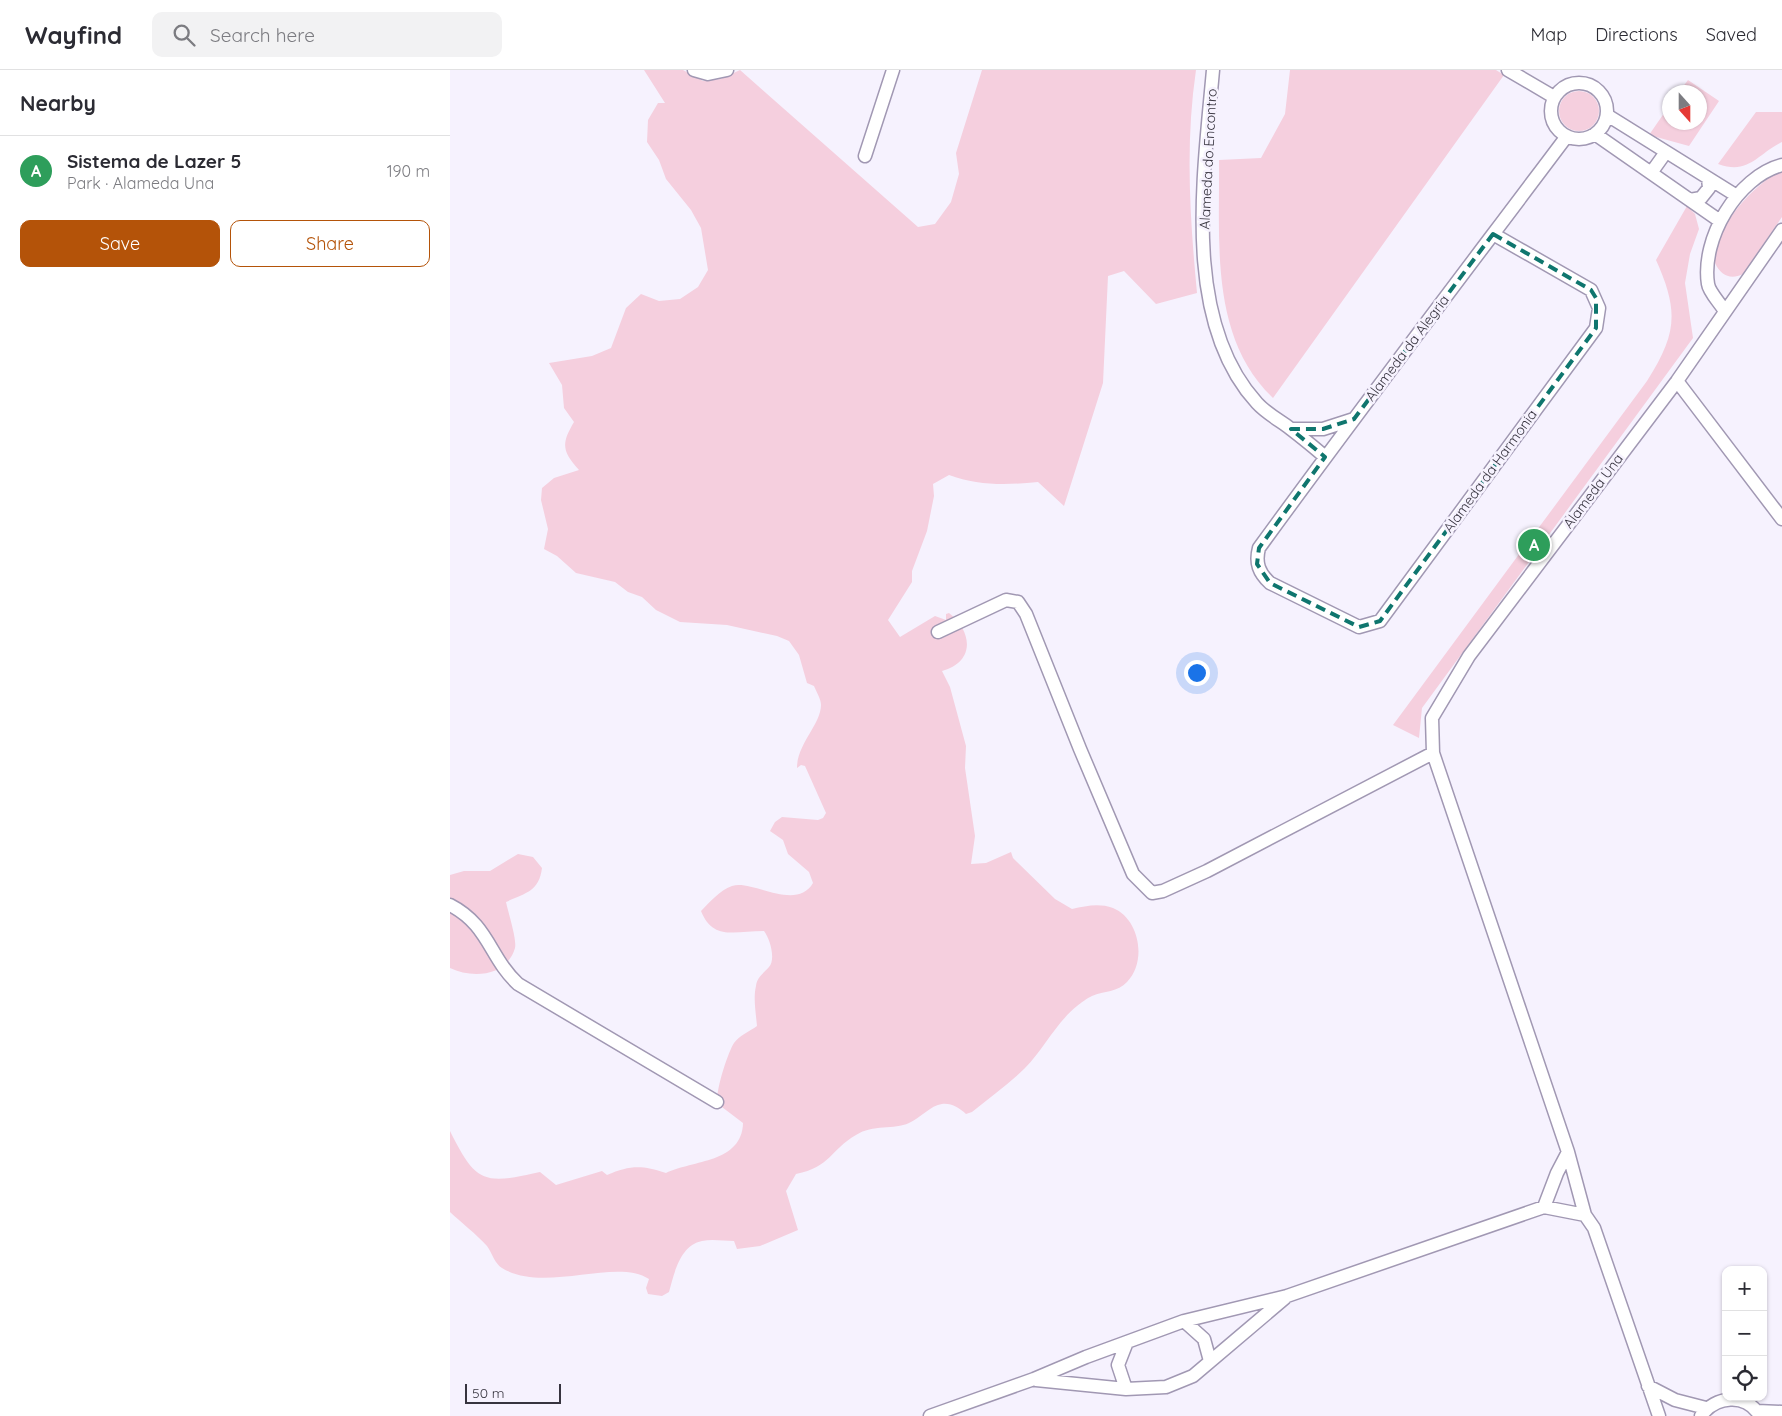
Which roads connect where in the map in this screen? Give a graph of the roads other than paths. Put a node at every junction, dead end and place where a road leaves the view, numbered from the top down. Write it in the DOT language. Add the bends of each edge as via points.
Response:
graph roads {
  1 [pos="694,70"];
  2 [pos="727,70"];
  3 [pos="893,70"];
  4 [pos="1213,70"];
  5 [pos="1508,70"];
  6 [pos="1554,97"];
  7 [pos="1607,115"];
  8 [pos="1595,134"];
  9 [pos="1567,136"];
  10 [pos="1666,152"];
  11 [pos="865,156"];
  12 [pos="1782,165"];
  13 [pos="1651,173"];
  14 [pos="1708,178"];
  15 [pos="1737,196"];
  16 [pos="1690,200"];
  17 [pos="1720,221"];
  18 [pos="1782,230"];
  19 [pos="1493,234"];
  20 [pos="1724,310"];
  21 [pos="1677,381"];
  22 [pos="1354,419"];
  23 [pos="1291,429"];
  24 [pos="1325,457"];
  25 [pos="1782,519"];
  26 [pos="1258,564"];
  27 [pos="938,632"];
  28 [pos="1433,753"];
  29 [pos="450,905"];
  30 [pos="717,1102"];
  31 [pos="1568,1152"];
  32 [pos="1544,1207"];
  33 [pos="1585,1214"];
  34 [pos="1287,1296"];
  35 [pos="1184,1321"];
  36 [pos="1126,1342"];
  37 [pos="1210,1361"];
  38 [pos="1034,1379"];
  39 [pos="1648,1386"];
  40 [pos="1126,1389"];
  41 [pos="1704,1412"];
  42 [pos="1782,1412"];
  43 [pos="1758,1414"];
  44 [pos="930,1416"];
  45 [pos="1659,1416"];
  1 -- 2 [label="street" via="708,74"];
  3 -- 11 [label="street"];
  4 -- 23 [label="street, Alameda do Encontro" via="1203,205 1206,281 1218,333 1232,371 1257,404"];
  5 -- 6 [label="street"];
  6 -- 7 [label="street" via="1565,86 1580,82 1588,84 1603,96"];
  6 -- 9 [label="street" via="1552,120"];
  7 -- 8 [label="street"];
  7 -- 10 [label="street"];
  8 -- 9 [label="street" via="1582,139"];
  8 -- 13 [label="street"];
  9 -- 19 [label="street, Alameda da Alegria"];
  10 -- 13 [label="street"];
  10 -- 14 [label="street"];
  12 -- 15 [label="street" via="1746,186"];
  13 -- 16 [label="street"];
  14 -- 15 [label="street"];
  14 -- 16 [label="street" via="1709,188 1701,198"];
  15 -- 17 [label="street"];
  16 -- 17 [label="street"];
  17 -- 20 [label="street" via="1709,249 1708,286"];
  18 -- 20 [label="street, Alameda Una"];
  19 -- 22 [label="street, Alameda da Alegria"];
  19 -- 26 [label="street, Alameda da Harmonia" via="1591,290 1599,308 1596,328 1380,621 1359,627 1270,583"];
  20 -- 21 [label="street, Alameda Una"];
  21 -- 25 [label="street"];
  21 -- 28 [label="street, Alameda Una" via="1468,656 1432,718"];
  22 -- 23 [label="street" via="1323,429"];
  22 -- 24 [label="street, Alameda da Alegria"];
  23 -- 24 [label="street, Alameda do Encontro"];
  24 -- 26 [label="street, Alameda da Alegria" via="1259,548"];
  27 -- 28 [label="street" via="1006,600 1018,602 1026,614 1133,874 1152,893 1207,871"];
  28 -- 31 [label="street, Alameda Una"];
  29 -- 30 [label="street" via="471,918 481,929 518,984"];
  31 -- 32 [label="street" via="1556,1173"];
  31 -- 33 [label="street, Alameda Una"];
  32 -- 33 [label="street"];
  32 -- 34 [label="street"];
  33 -- 39 [label="street, Alameda Una" via="1594,1228"];
  34 -- 35 [label="street"];
  34 -- 37 [label="street"];
  35 -- 36 [label="street"];
  35 -- 37 [label="street" via="1204,1339"];
  36 -- 38 [label="street"];
  36 -- 40 [label="street" via="1118,1365"];
  37 -- 40 [label="street" via="1193,1376 1166,1387"];
  38 -- 40 [label="street"];
  38 -- 44 [label="street"];
  39 -- 41 [label="street"];
  39 -- 45 [label="street, Alameda Una"];
  41 -- 43 [label="street" via="1716,1402 1727,1399 1739,1400"];
  42 -- 43 [label="street"];
}
